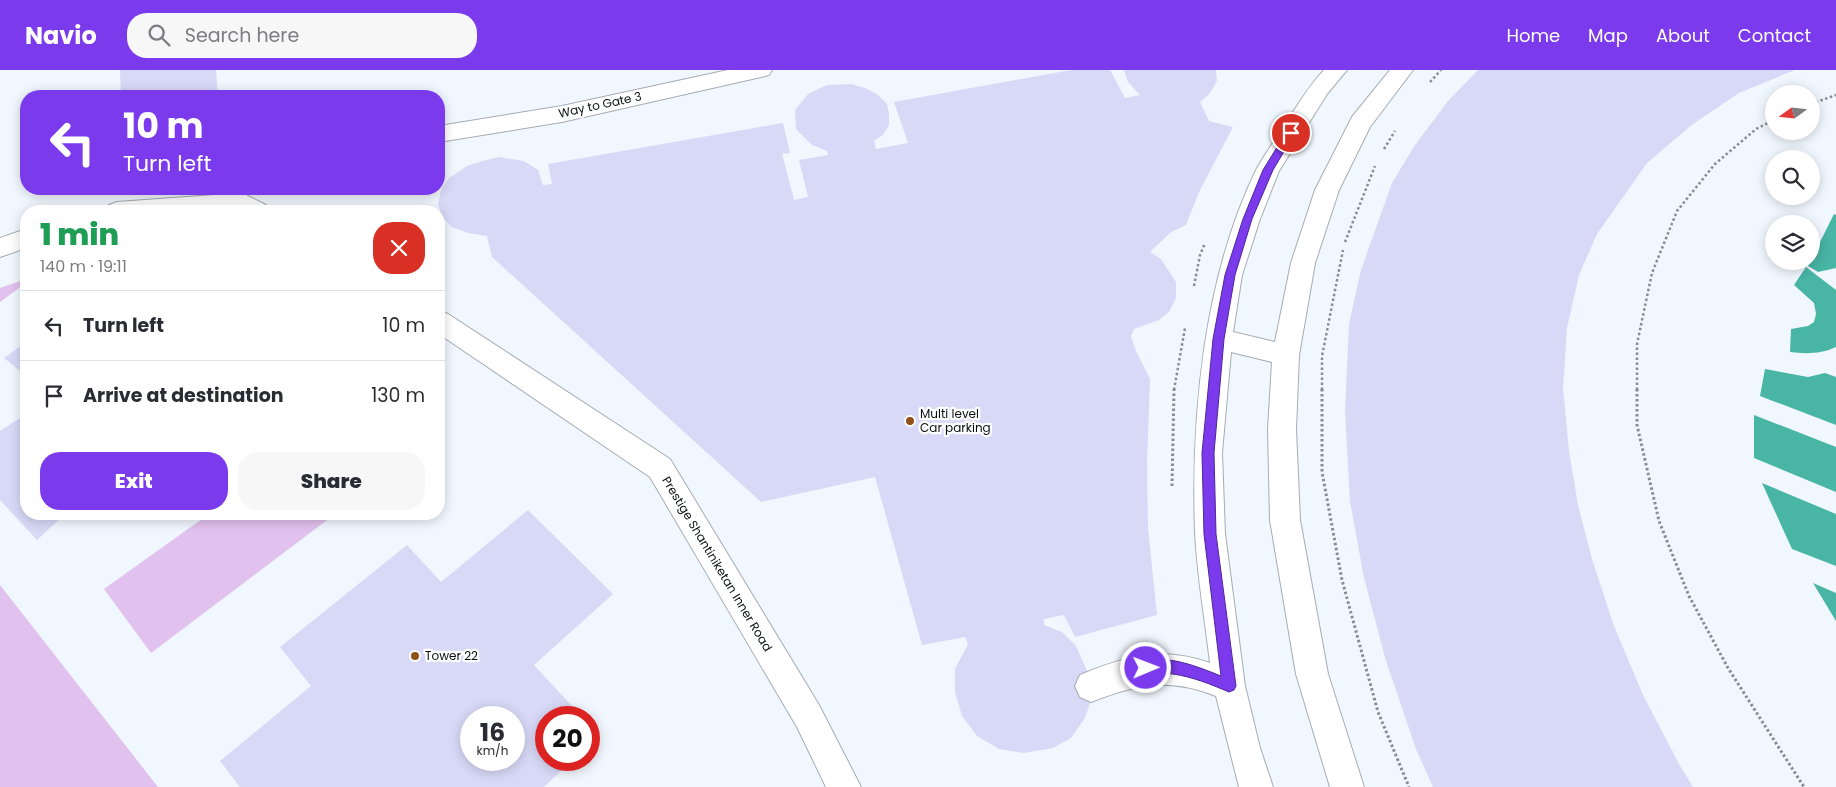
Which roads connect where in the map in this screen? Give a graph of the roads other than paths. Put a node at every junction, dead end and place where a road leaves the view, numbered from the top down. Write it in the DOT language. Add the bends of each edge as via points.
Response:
graph roads {
  1 [pos="761,70"];
  2 [pos="1336,70"];
  3 [pos="1402,70"];
  4 [pos="445,133"];
  5 [pos="200,205"];
  6 [pos="247,205"];
  7 [pos="20,240"];
  8 [pos="0,248"];
  9 [pos="445,324"];
  10 [pos="1219,339"];
  11 [pos="1286,355"];
  12 [pos="1091,686"];
  13 [pos="1229,686"];
  14 [pos="844,787"];
  15 [pos="1256,787"];
  16 [pos="1347,787"];
  1 -- 4 [label="street, Way to Gate 3" via="562,114"];
  2 -- 10 [label="street" via="1319,89 1268,170 1230,275"];
  3 -- 11 [label="street" via="1360,123 1327,190 1303,263"];
  5 -- 6 [label="street" via="242,202"];
  7 -- 8 [label="street"];
  9 -- 14 [label="street, Prestige Shantiniketan Inner Road" via="660,468 808,716"];
  10 -- 11 [label="street"];
  10 -- 13 [label="street" via="1208,453 1210,534"];
  11 -- 16 [label="street" via="1282,428 1285,520 1312,674"];
  12 -- 13 [label="street" via="1124,673 1170,667 1197,672"];
  13 -- 15 [label="street"];
}
